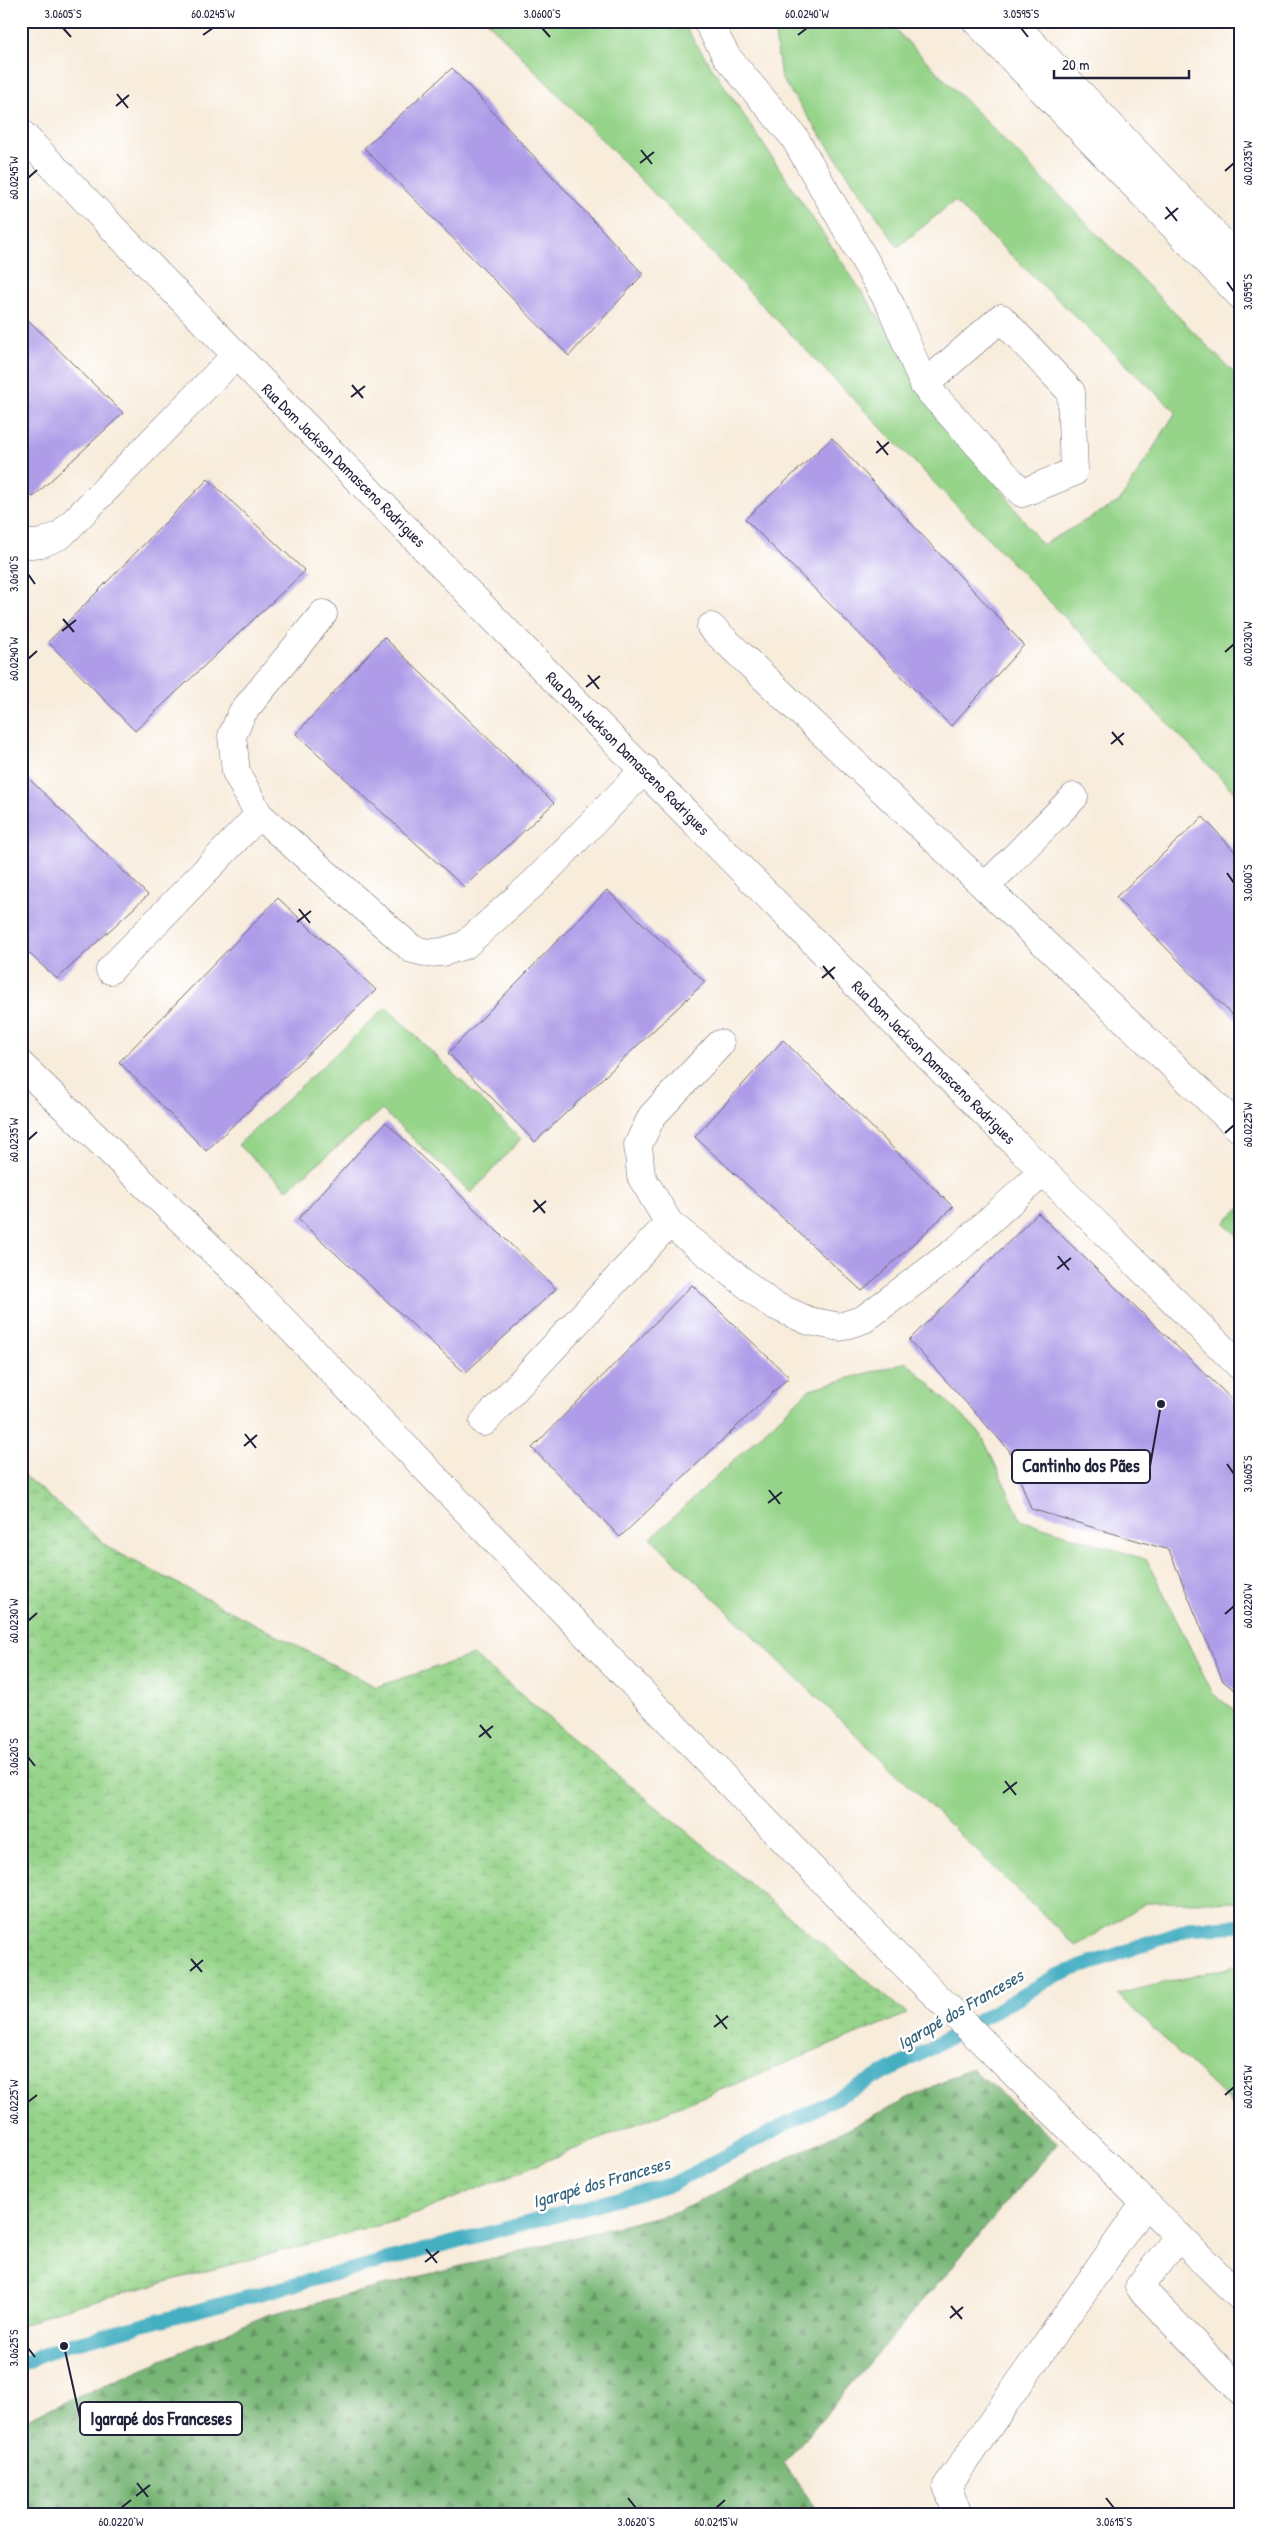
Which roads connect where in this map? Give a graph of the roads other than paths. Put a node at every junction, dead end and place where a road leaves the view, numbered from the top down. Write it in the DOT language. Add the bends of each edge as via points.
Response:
graph roads {
  1 [pos="707,21"];
  2 [pos="976,21"];
  3 [pos="1011,21"];
  4 [pos="21,133"];
  5 [pos="1241,262"];
  6 [pos="1241,296"];
  7 [pos="236,355"];
  8 [pos="924,385"];
  9 [pos="21,544"];
  10 [pos="324,614"];
  11 [pos="711,627"];
  12 [pos="645,769"];
  13 [pos="1074,797"];
  14 [pos="259,815"];
  15 [pos="985,887"];
  16 [pos="110,970"];
  17 [pos="720,1044"];
  18 [pos="21,1065"];
  19 [pos="1241,1130"];
  20 [pos="1043,1172"];
  21 [pos="669,1223"];
  22 [pos="1241,1367"];
  23 [pos="484,1422"];
  24 [pos="1145,2203"];
  25 [pos="1179,2236"];
  26 [pos="1241,2298"];
  27 [pos="1241,2391"];
  28 [pos="958,2514"];
  1 -- 8 [label="street" via="727,57 794,137 891,306"];
  2 -- 6 [label="street"];
  3 -- 5 [label="street"];
  4 -- 7 [label="street, Rua Dom Jackson Damasceno Rodrigues"];
  7 -- 9 [label="street" via="61,535 42,543"];
  7 -- 12 [label="street, Rua Dom Jackson Damasceno Rodrigues"];
  8 -- 8 [label="street" via="1022,493 1074,472 1072,392 1001,318"];
  10 -- 14 [label="street" via="242,712 232,736 236,772"];
  11 -- 15 [label="street"];
  12 -- 14 [label="street" via="535,882 465,944 442,952 412,949"];
  12 -- 20 [label="street, Rua Dom Jackson Damasceno Rodrigues"];
  13 -- 15 [label="street"];
  14 -- 16 [label="street"];
  15 -- 19 [label="street"];
  17 -- 21 [label="street" via="652,1116 638,1145 641,1176"];
  18 -- 24 [label="street" via="252,1288 893,1953"];
  20 -- 21 [label="street" via="958,1249 864,1318 840,1327 809,1321 771,1304"];
  20 -- 22 [label="street, Rua Dom Jackson Damasceno Rodrigues"];
  21 -- 23 [label="street"];
  24 -- 25 [label="street"];
  24 -- 28 [label="street" via="946,2486"];
  25 -- 26 [label="street"];
  25 -- 27 [label="street" via="1139,2287"];
}
